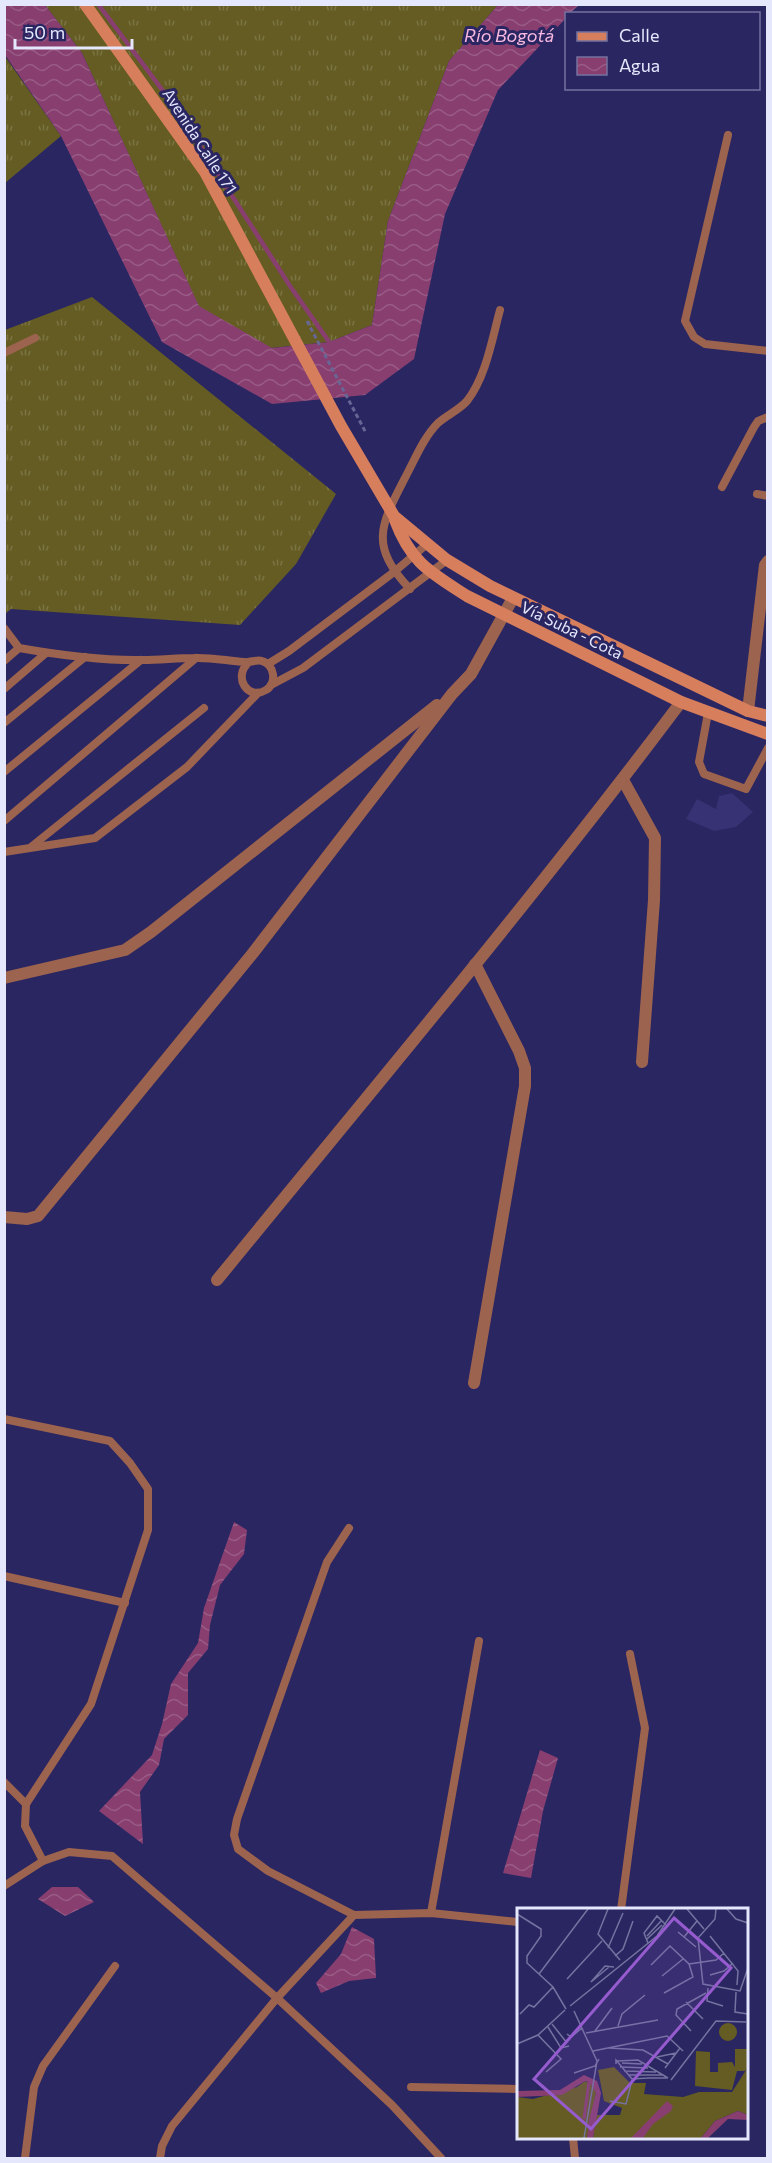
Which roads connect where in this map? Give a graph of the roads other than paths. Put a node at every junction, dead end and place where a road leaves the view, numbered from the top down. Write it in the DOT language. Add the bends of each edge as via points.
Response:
graph roads {
  1 [pos="86,4"];
  2 [pos="728,135"];
  3 [pos="500,310"];
  4 [pos="293,333"];
  5 [pos="35,338"];
  6 [pos="768,351"];
  7 [pos="4,352"];
  8 [pos="768,417"];
  9 [pos="722,487"];
  10 [pos="757,494"];
  11 [pos="768,496"];
  12 [pos="391,513"];
  13 [pos="426,545"];
  14 [pos="414,557"];
  15 [pos="447,560"];
  16 [pos="768,561"];
  17 [pos="394,572"];
  18 [pos="431,572"];
  19 [pos="410,589"];
  20 [pos="513,598"];
  21 [pos="504,615"];
  22 [pos="4,628"];
  23 [pos="19,648"];
  24 [pos="46,653"];
  25 [pos="85,657"];
  26 [pos="196,658"];
  27 [pos="141,660"];
  28 [pos="4,661"];
  29 [pos="249,662"];
  30 [pos="268,664"];
  31 [pos="271,685"];
  32 [pos="4,689"];
  33 [pos="258,693"];
  34 [pos="452,694"];
  35 [pos="681,702"];
  36 [pos="204,708"];
  37 [pos="747,711"];
  38 [pos="708,713"];
  39 [pos="768,716"];
  40 [pos="4,723"];
  41 [pos="768,734"];
  42 [pos="768,748"];
  43 [pos="4,772"];
  44 [pos="623,780"];
  45 [pos="4,820"];
  46 [pos="31,848"];
  47 [pos="4,852"];
  48 [pos="476,964"];
  49 [pos="4,978"];
  50 [pos="642,1062"];
  51 [pos="4,1217"];
  52 [pos="217,1280"];
  53 [pos="474,1383"];
  54 [pos="4,1419"];
  55 [pos="349,1528"];
  56 [pos="4,1576"];
  57 [pos="125,1604"];
  58 [pos="479,1641"];
  59 [pos="630,1654"];
  60 [pos="4,1782"];
  61 [pos="26,1804"];
  62 [pos="44,1861"];
  63 [pos="4,1886"];
  64 [pos="621,1908"];
  65 [pos="431,1913"];
  66 [pos="354,1915"];
  67 [pos="517,1922"];
  68 [pos="114,1966"];
  69 [pos="278,1998"];
  70 [pos="411,2087"];
  71 [pos="517,2089"];
  72 [pos="573,2139"];
  73 [pos="25,2158"];
  74 [pos="160,2158"];
  75 [pos="441,2158"];
  76 [pos="575,2158"];
  1 -- 4 [label="main road, Avenida Calle 171" via="205,172"];
  2 -- 6 [label="lane" via="685,321 694,338 705,344"];
  3 -- 12 [label="lane" via="483,368 467,400 429,433"];
  4 -- 12 [label="main road, Vía Suba - Cota"];
  5 -- 7 [label="lane"];
  8 -- 9 [label="lane" via="754,427"];
  10 -- 11 [label="lane"];
  12 -- 13 [label="main road, Vía Suba - Cota"];
  12 -- 14 [label="main road, Vía Suba - Cota"];
  12 -- 17 [label="lane" via="384,525 383,541"];
  13 -- 14 [label="lane"];
  13 -- 15 [label="main road, Vía Suba - Cota"];
  14 -- 17 [label="lane"];
  14 -- 18 [label="main road, Vía Suba - Cota"];
  15 -- 18 [label="lane"];
  15 -- 20 [label="main road, Vía Suba - Cota"];
  16 -- 37 [label="street"];
  17 -- 19 [label="lane"];
  17 -- 30 [label="lane"];
  18 -- 19 [label="lane"];
  18 -- 21 [label="main road, Vía Suba - Cota"];
  19 -- 31 [label="lane" via="303,668"];
  20 -- 21 [label="street"];
  20 -- 37 [label="main road, Vía Suba - Cota"];
  21 -- 34 [label="street" via="471,674"];
  21 -- 35 [label="main road, Vía Suba - Cota"];
  22 -- 23 [label="lane"];
  23 -- 24 [label="lane"];
  23 -- 28 [label="lane"];
  24 -- 25 [label="lane"];
  24 -- 32 [label="lane"];
  25 -- 27 [label="lane"];
  25 -- 40 [label="lane"];
  26 -- 27 [label="lane"];
  26 -- 29 [label="lane"];
  26 -- 45 [label="lane"];
  27 -- 43 [label="lane"];
  29 -- 30 [label="lane" via="259,660"];
  29 -- 33 [label="lane" via="242,671 242,681 248,690"];
  30 -- 31 [label="lane" via="273,672"];
  31 -- 33 [label="lane"];
  33 -- 46 [label="lane" via="187,767 95,838"];
  34 -- 49 [label="street" via="125,950"];
  34 -- 51 [label="street" via="253,953 38,1216"];
  35 -- 38 [label="main road, Vía Suba - Cota"];
  35 -- 44 [label="street"];
  36 -- 46 [label="lane"];
  37 -- 39 [label="main road, Vía Suba - Cota"];
  38 -- 41 [label="main road, Vía Suba - Cota"];
  38 -- 42 [label="lane" via="699,762 704,774 746,789"];
  44 -- 48 [label="street"];
  44 -- 50 [label="street" via="655,838"];
  46 -- 47 [label="lane"];
  48 -- 52 [label="street"];
  48 -- 53 [label="street" via="519,1051 525,1068 525,1086"];
  54 -- 57 [label="lane" via="110,1441 148,1488 148,1530"];
  55 -- 66 [label="lane" via="327,1562 234,1835 238,1849 268,1871"];
  56 -- 57 [label="lane"];
  57 -- 61 [label="lane" via="91,1704"];
  58 -- 65 [label="lane"];
  59 -- 64 [label="lane" via="645,1728"];
  60 -- 61 [label="lane"];
  61 -- 62 [label="lane" via="25,1826"];
  62 -- 63 [label="lane"];
  62 -- 69 [label="lane" via="69,1852 112,1856"];
  65 -- 66 [label="lane"];
  65 -- 67 [label="lane"];
  66 -- 69 [label="lane"];
  68 -- 73 [label="lane" via="43,2066 34,2087"];
  69 -- 74 [label="lane" via="172,2126"];
  69 -- 75 [label="lane" via="392,2105"];
  70 -- 71 [label="lane"];
  72 -- 76 [label="lane"];
}
